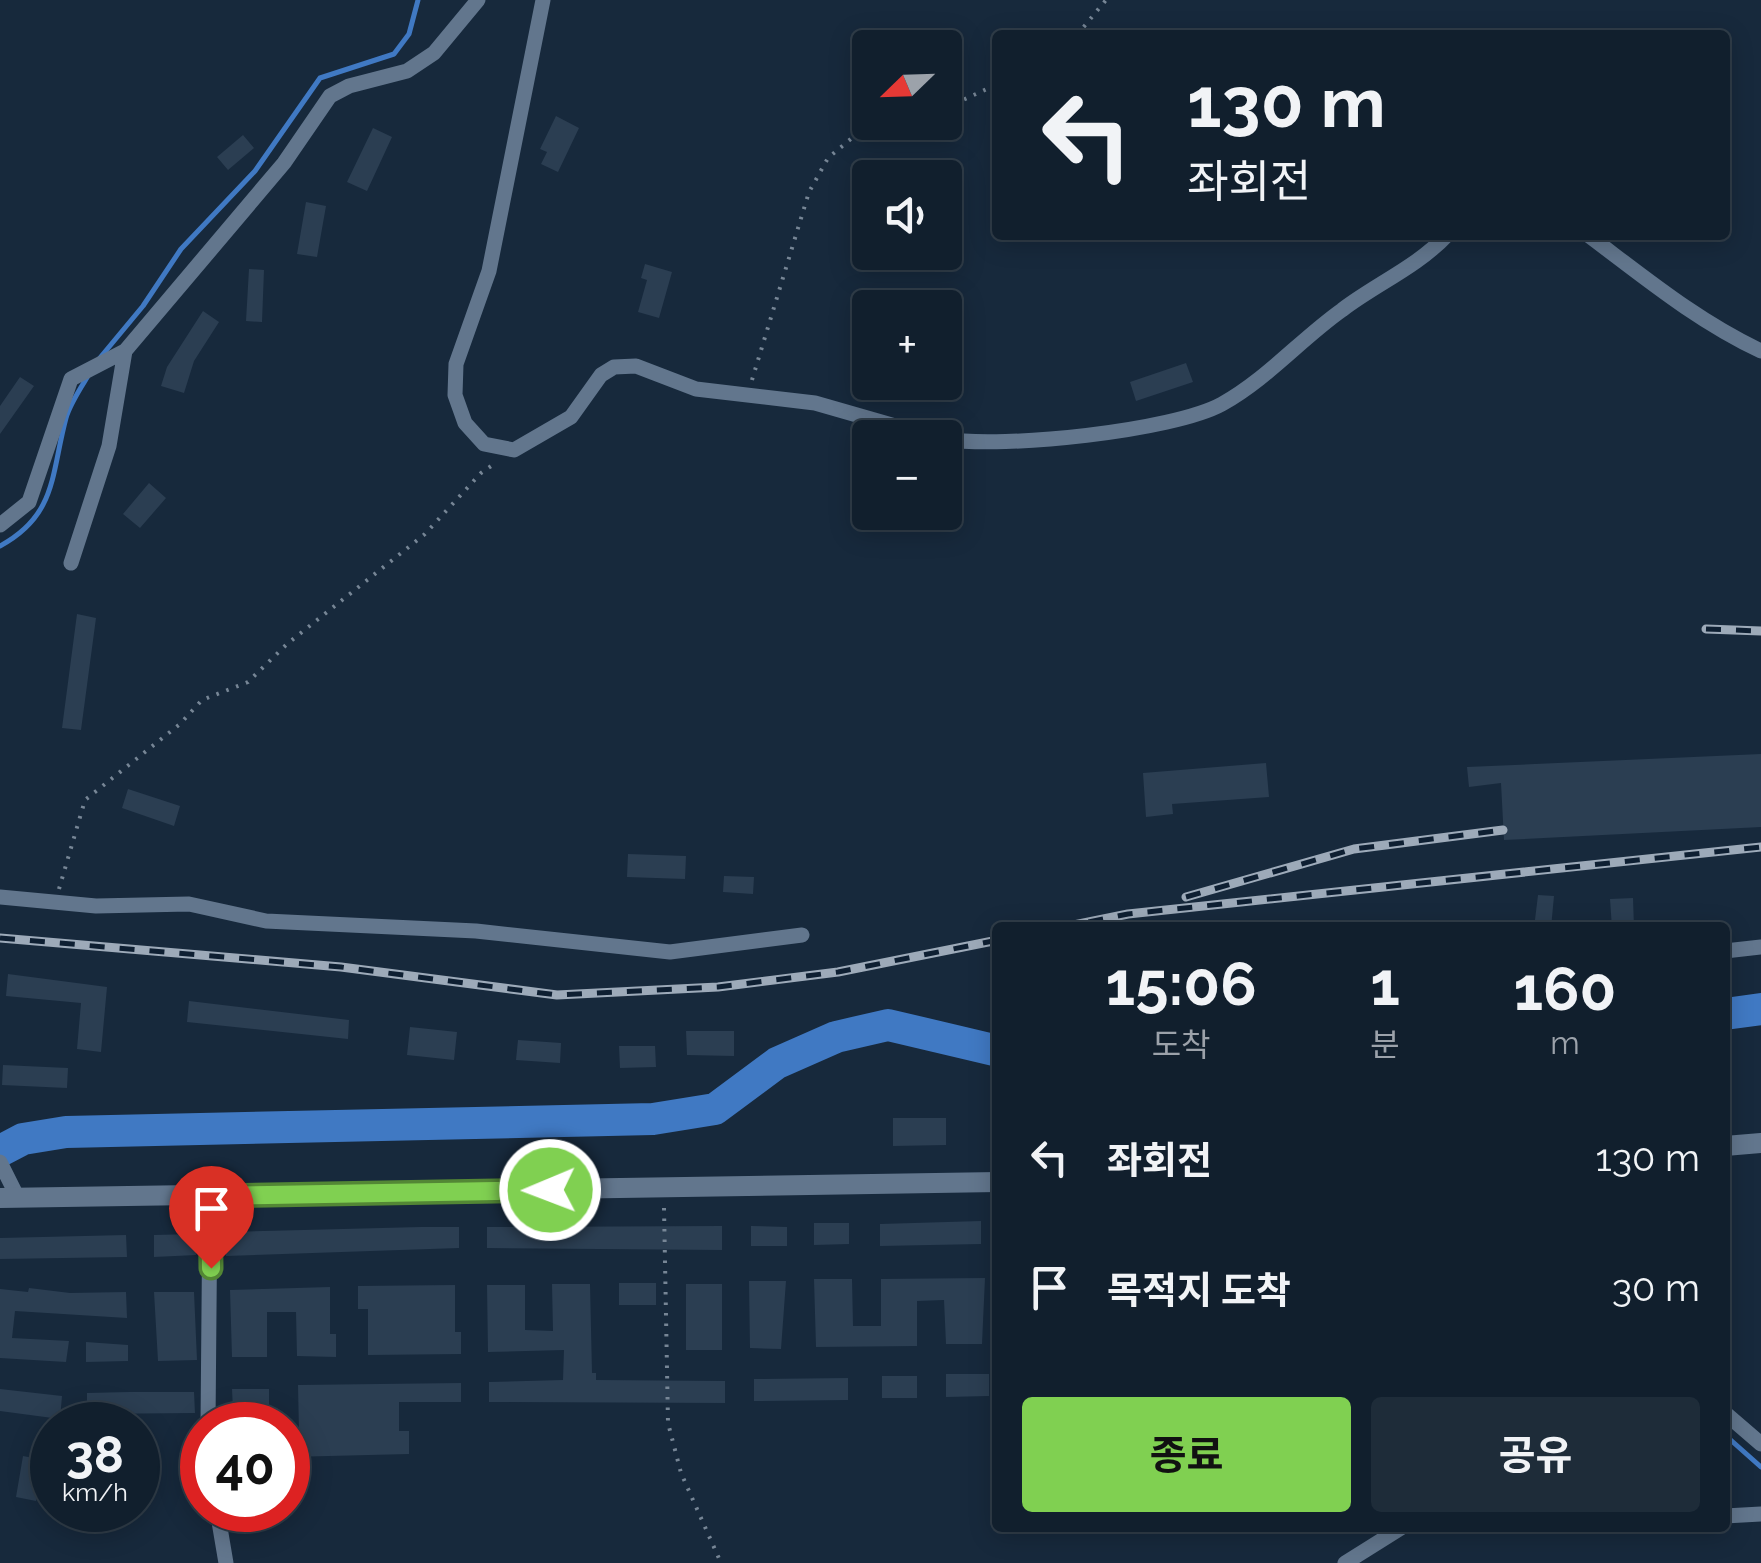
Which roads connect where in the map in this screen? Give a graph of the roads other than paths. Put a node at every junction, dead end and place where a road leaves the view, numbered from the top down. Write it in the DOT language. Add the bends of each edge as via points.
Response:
graph roads {
  1 [pos="478,0"];
  2 [pos="543,0"];
  3 [pos="1441,240"];
  4 [pos="1595,240"];
  5 [pos="1761,351"];
  6 [pos="125,352"];
  7 [pos="874,420"];
  8 [pos="962,439"];
  9 [pos="0,526"];
  10 [pos="72,564"];
  11 [pos="0,897"];
  12 [pos="802,935"];
  13 [pos="1761,948"];
  14 [pos="1730,951"];
  15 [pos="1761,1143"];
  16 [pos="1730,1146"];
  17 [pos="4,1167"];
  18 [pos="992,1182"];
  19 [pos="210,1196"];
  20 [pos="9,1198"];
  21 [pos="208,1402"];
  22 [pos="1730,1417"];
  23 [pos="1761,1444"];
  24 [pos="1761,1514"];
  25 [pos="1730,1516"];
  26 [pos="221,1532"];
  27 [pos="1395,1532"];
  28 [pos="226,1563"];
  29 [pos="1345,1563"];
  1 -- 6 [label="street" via="434,53 407,71 330,96 284,163"];
  2 -- 7 [label="street" via="488,271 456,364 455,396 465,423 484,444 514,450 571,417 601,375 636,366 696,389 815,403"];
  3 -- 8 [label="street" via="1222,404 1192,416 1015,439"];
  4 -- 5 [label="street" via="1686,310"];
  6 -- 9 [label="street" via="71,380 30,502"];
  6 -- 10 [label="street" via="108,446"];
  11 -- 12 [label="street" via="189,904 266,921 476,930 670,952"];
  13 -- 14 [label="street"];
  15 -- 16 [label="street"];
  17 -- 20 [label="street"];
  18 -- 19 [label="street"];
  19 -- 20 [label="street"];
  19 -- 21 [label="street"];
  22 -- 23 [label="street"];
  24 -- 25 [label="street"];
  26 -- 28 [label="street"];
  27 -- 29 [label="street"];
}
